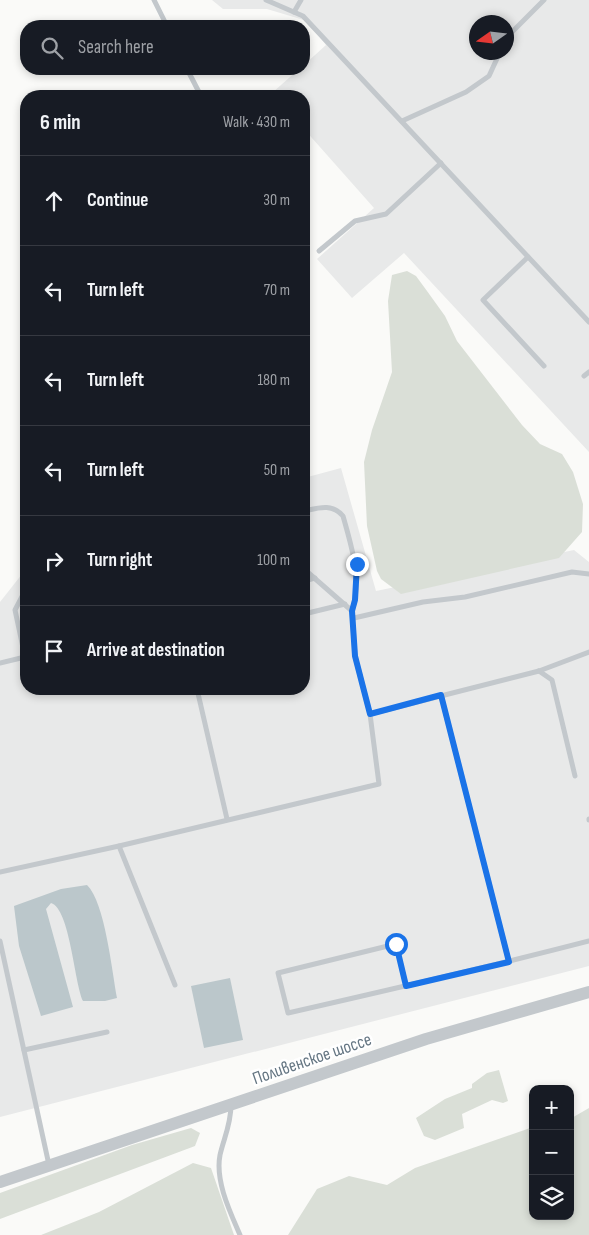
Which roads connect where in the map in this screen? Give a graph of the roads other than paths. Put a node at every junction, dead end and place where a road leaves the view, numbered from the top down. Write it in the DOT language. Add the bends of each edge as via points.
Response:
graph roads {
  1 [pos="154,0"];
  2 [pos="266,0"];
  3 [pos="301,0"];
  4 [pos="544,0"];
  5 [pos="294,12"];
  6 [pos="164,20"];
  7 [pos="307,20"];
  8 [pos="310,23"];
  9 [pos="514,30"];
  10 [pos="496,60"];
  11 [pos="190,75"];
  12 [pos="197,90"];
  13 [pos="402,121"];
  14 [pos="441,163"];
  15 [pos="319,251"];
  16 [pos="528,257"];
  17 [pos="589,322"];
  18 [pos="544,366"];
  19 [pos="310,511"];
  20 [pos="310,574"];
  21 [pos="589,574"];
  22 [pos="315,578"];
  23 [pos="310,579"];
  24 [pos="20,600"];
  25 [pos="345,604"];
  26 [pos="352,611"];
  27 [pos="310,613"];
  28 [pos="354,618"];
  29 [pos="20,627"];
  30 [pos="589,652"];
  31 [pos="20,658"];
  32 [pos="0,663"];
  33 [pos="539,671"];
  34 [pos="198,695"];
  35 [pos="441,695"];
  36 [pos="370,714"];
  37 [pos="575,776"];
  38 [pos="227,820"];
  39 [pos="120,846"];
  40 [pos="0,872"];
  41 [pos="0,940"];
  42 [pos="589,941"];
  43 [pos="509,962"];
  44 [pos="175,985"];
  45 [pos="406,986"];
  46 [pos="589,992"];
  47 [pos="107,1032"];
  48 [pos="24,1050"];
  49 [pos="231,1104"];
  50 [pos="49,1166"];
  51 [pos="0,1182"];
  52 [pos="240,1235"];
  1 -- 6 [label="lane"];
  2 -- 5 [label="lane"];
  3 -- 5 [label="lane"];
  4 -- 9 [label="lane"];
  5 -- 7 [label="lane"];
  8 -- 13 [label="lane"];
  10 -- 13 [label="lane" via="489,76 466,92"];
  11 -- 12 [label="lane"];
  13 -- 14 [label="lane"];
  14 -- 15 [label="lane" via="386,214 355,221"];
  14 -- 16 [label="lane"];
  16 -- 17 [label="lane"];
  16 -- 18 [label="lane" via="482,300"];
  19 -- 26 [label="lane" via="328,507 344,516 357,564"];
  20 -- 22 [label="lane"];
  21 -- 28 [label="lane" via="572,572"];
  22 -- 23 [label="lane"];
  22 -- 25 [label="lane"];
  24 -- 29 [label="lane" via="15,610"];
  25 -- 26 [label="lane"];
  25 -- 27 [label="lane"];
  26 -- 28 [label="lane"];
  28 -- 36 [label="lane" via="355,656"];
  30 -- 33 [label="lane"];
  31 -- 32 [label="lane"];
  33 -- 35 [label="lane"];
  33 -- 37 [label="lane" via="552,680"];
  34 -- 38 [label="lane"];
  35 -- 36 [label="lane"];
  35 -- 43 [label="lane"];
  36 -- 38 [label="lane" via="379,784"];
  38 -- 39 [label="lane"];
  39 -- 40 [label="lane"];
  39 -- 44 [label="lane"];
  41 -- 48 [label="lane"];
  42 -- 43 [label="lane"];
  43 -- 45 [label="lane"];
  45 -- 45 [label="lane" via="288,1013 278,973 396,944"];
  46 -- 49 [label="street, Поливенское шоссе" via="426,1039"];
  47 -- 48 [label="lane"];
  48 -- 50 [label="lane"];
  49 -- 50 [label="street, Поливенское шоссе"];
  49 -- 52 [label="lane" via="220,1170 227,1203"];
  50 -- 51 [label="street, Поливенское шоссе"];
}
